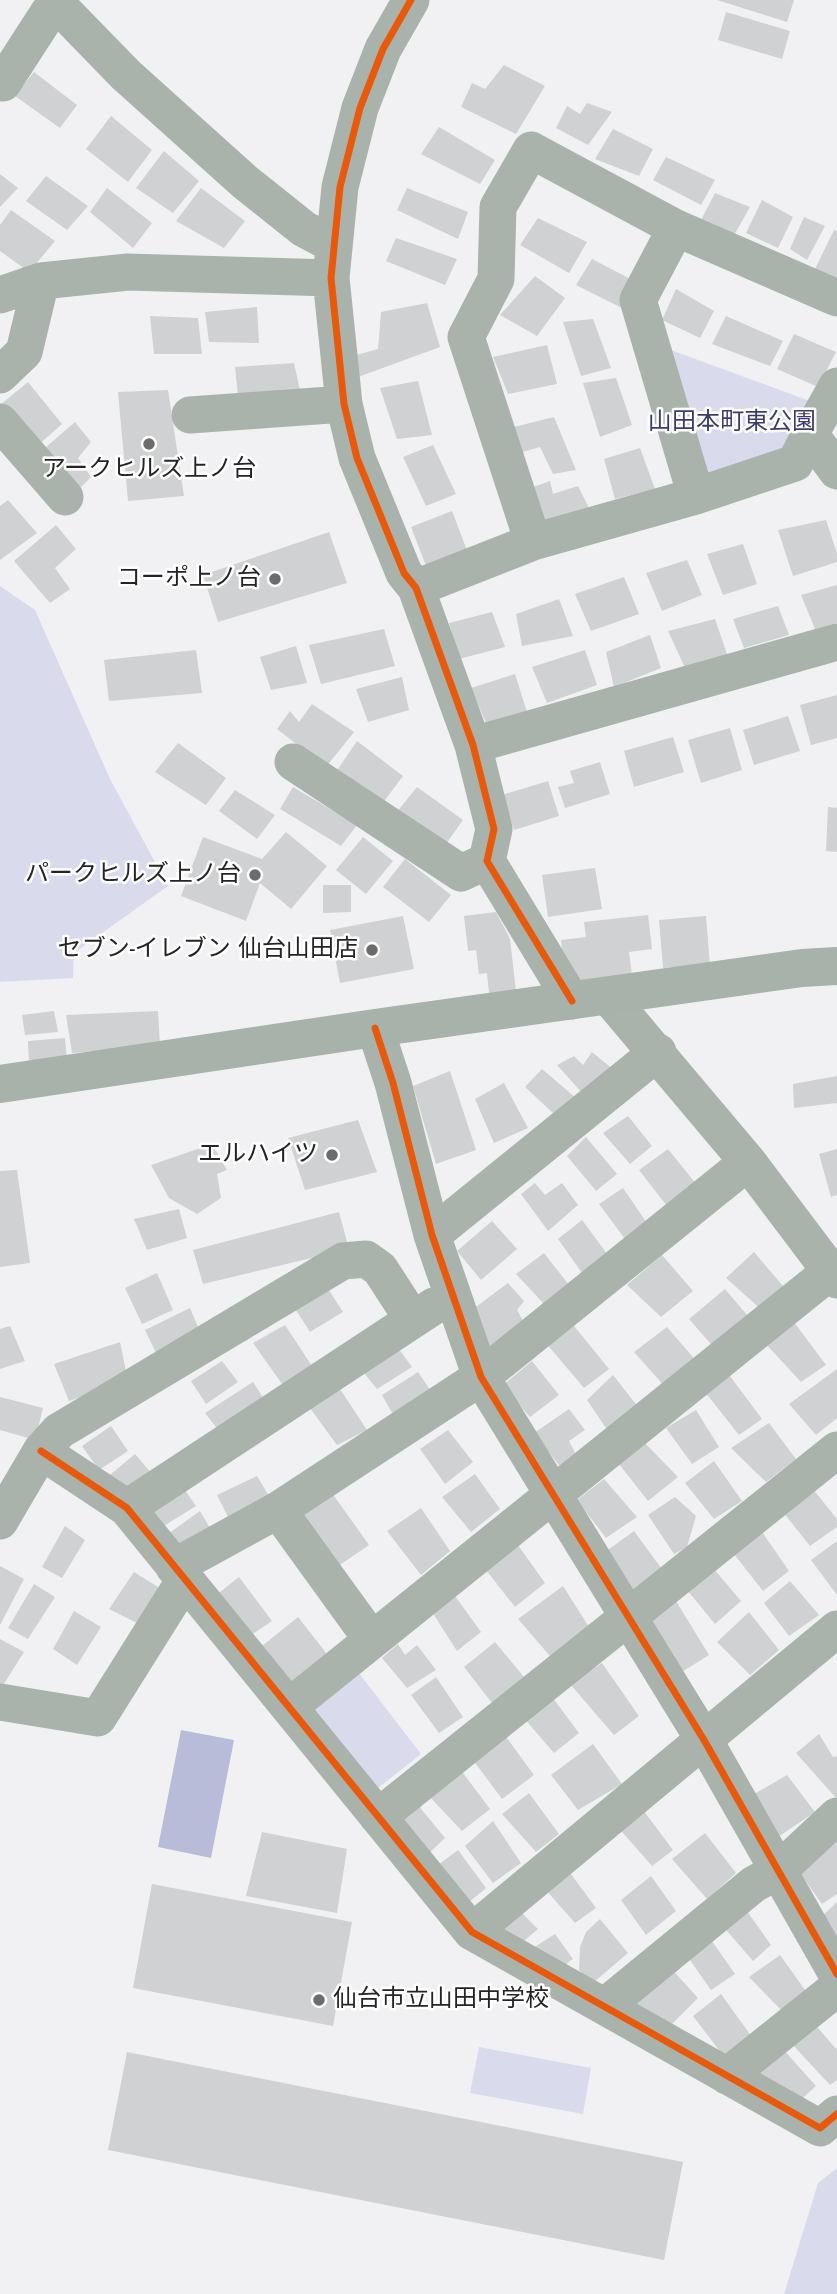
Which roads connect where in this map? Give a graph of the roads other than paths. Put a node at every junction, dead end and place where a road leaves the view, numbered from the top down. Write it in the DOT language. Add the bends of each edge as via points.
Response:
graph roads {
  1 [pos="411,0"];
  2 [pos="53,2"];
  3 [pos="3,83"];
  4 [pos="676,228"];
  5 [pos="332,261"];
  6 [pos="41,281"];
  7 [pos="0,295"];
  8 [pos="837,298"];
  9 [pos="0,374"];
  10 [pos="837,386"];
  11 [pos="344,404"];
  12 [pos="190,415"];
  13 [pos="0,422"];
  14 [pos="810,434"];
  15 [pos="837,471"];
  16 [pos="696,496"];
  17 [pos="65,497"];
  18 [pos="533,542"];
  19 [pos="416,588"];
  20 [pos="837,642"];
  21 [pos="473,745"];
  22 [pos="293,762"];
  23 [pos="487,861"];
  24 [pos="837,966"];
  25 [pos="590,999"];
  26 [pos="375,1028"];
  27 [pos="658,1052"];
  28 [pos="0,1084"];
  29 [pos="748,1162"];
  30 [pos="432,1235"];
  31 [pos="834,1276"];
  32 [pos="452,1294"];
  33 [pos="413,1320"];
  34 [pos="481,1377"];
  35 [pos="837,1450"];
  36 [pos="41,1451"];
  37 [pos="554,1494"];
  38 [pos="127,1508"];
  39 [pos="278,1510"];
  40 [pos="0,1521"];
  41 [pos="179,1574"];
  42 [pos="628,1615"];
  43 [pos="837,1629"];
  44 [pos="372,1640"];
  45 [pos="0,1702"];
  46 [pos="289,1707"];
  47 [pos="704,1740"];
  48 [pos="837,1816"];
  49 [pos="378,1817"];
  50 [pos="778,1871"];
  51 [pos="472,1932"];
  52 [pos="837,1974"];
  53 [pos="837,1988"];
  54 [pos="605,2006"];
  55 [pos="727,2076"];
  56 [pos="837,2114"];
  1 -- 5 [label="street" via="383,49 360,108 340,187"];
  2 -- 3 [label="street"];
  2 -- 5 [label="street" via="126,75 304,229"];
  4 -- 8 [label="street"];
  4 -- 16 [label="street" via="638,300"];
  4 -- 18 [label="street" via="531,150 498,207 496,279 466,337"];
  5 -- 6 [label="street"];
  5 -- 11 [label="street"];
  6 -- 7 [label="street"];
  6 -- 9 [label="street" via="24,352"];
  10 -- 14 [label="street"];
  11 -- 12 [label="street"];
  11 -- 19 [label="street" via="357,458 404,573"];
  13 -- 17 [label="street"];
  14 -- 15 [label="street"];
  14 -- 16 [label="street" via="795,463"];
  16 -- 18 [label="street"];
  18 -- 19 [label="street"];
  19 -- 21 [label="street"];
  20 -- 21 [label="street"];
  21 -- 23 [label="street" via="494,829"];
  22 -- 23 [label="street" via="461,873"];
  23 -- 25 [label="street"];
  24 -- 25 [label="street"];
  25 -- 26 [label="street"];
  25 -- 27 [label="street"];
  26 -- 28 [label="street"];
  26 -- 30 [label="street"];
  27 -- 29 [label="street"];
  27 -- 30 [label="street"];
  29 -- 31 [label="street"];
  29 -- 34 [label="street"];
  30 -- 32 [label="street"];
  31 -- 37 [label="street"];
  32 -- 33 [label="street"];
  32 -- 34 [label="street"];
  33 -- 36 [label="street" via="380,1269 366,1259 343,1261 58,1431"];
  33 -- 38 [label="street"];
  34 -- 37 [label="street"];
  34 -- 39 [label="street"];
  35 -- 42 [label="street"];
  36 -- 38 [label="street"];
  36 -- 40 [label="street"];
  37 -- 42 [label="street"];
  37 -- 44 [label="street"];
  38 -- 41 [label="street"];
  39 -- 41 [label="street"];
  39 -- 44 [label="street"];
  41 -- 45 [label="street" via="98,1718"];
  41 -- 46 [label="street"];
  42 -- 47 [label="street"];
  42 -- 49 [label="street"];
  43 -- 47 [label="street"];
  44 -- 46 [label="street"];
  46 -- 49 [label="street"];
  47 -- 50 [label="street"];
  47 -- 51 [label="street"];
  48 -- 50 [label="street"];
  49 -- 51 [label="street"];
  50 -- 52 [label="street"];
  50 -- 54 [label="street" via="754,1884"];
  51 -- 54 [label="street"];
  53 -- 55 [label="street"];
  54 -- 55 [label="street"];
  55 -- 56 [label="street" via="820,2128"];
}
